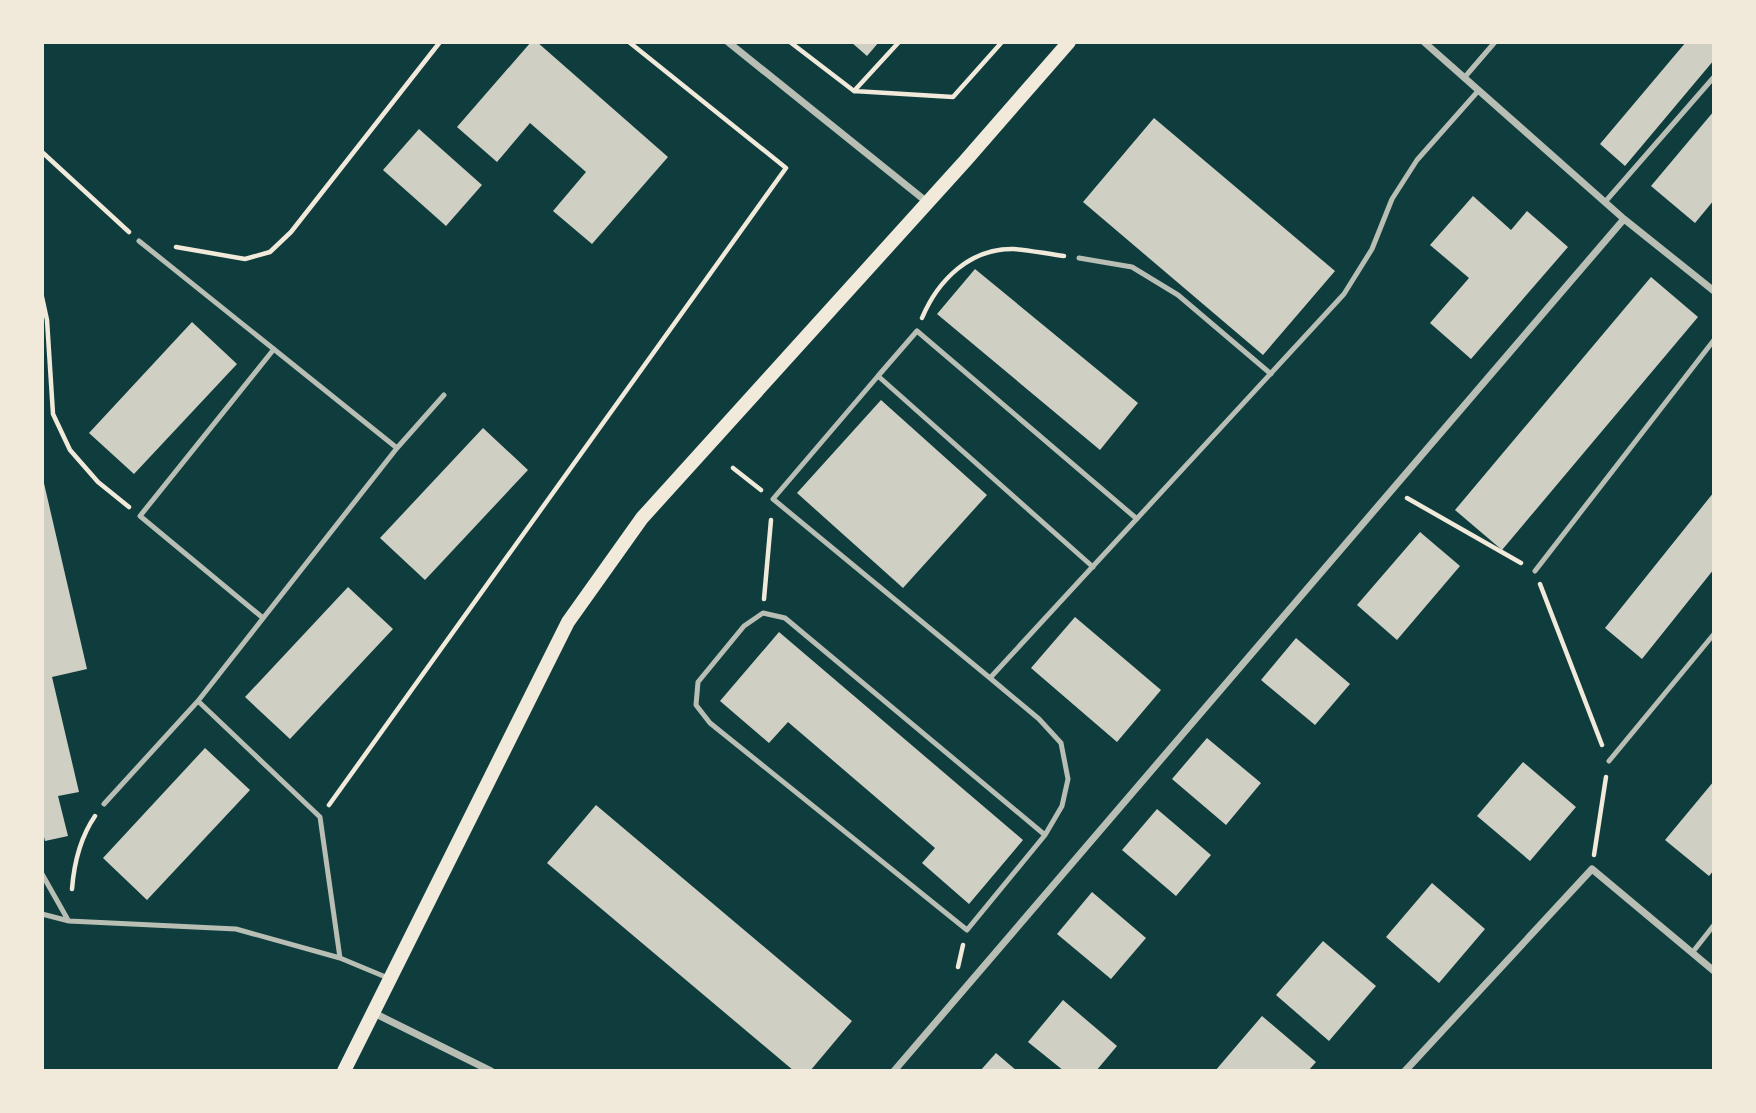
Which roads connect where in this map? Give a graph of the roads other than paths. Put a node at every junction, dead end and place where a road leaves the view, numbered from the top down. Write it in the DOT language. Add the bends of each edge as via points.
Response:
graph roads {
  1 [pos="728,42"];
  2 [pos="1069,42"];
  3 [pos="1424,42"];
  4 [pos="1495,42"];
  5 [pos="1714,77"];
  6 [pos="1464,78"];
  7 [pos="1479,90"];
  8 [pos="928,202"];
  9 [pos="1605,202"];
  10 [pos="1624,219"];
  11 [pos="139,241"];
  12 [pos="1079,258"];
  13 [pos="1714,291"];
  14 [pos="1714,340"];
  15 [pos="274,349"];
  16 [pos="1271,374"];
  17 [pos="878,376"];
  18 [pos="444,395"];
  19 [pos="397,448"];
  20 [pos="1137,519"];
  21 [pos="1093,567"];
  22 [pos="1535,571"];
  23 [pos="263,618"];
  24 [pos="1714,634"];
  25 [pos="990,678"];
  26 [pos="198,701"];
  27 [pos="1609,761"];
  28 [pos="104,804"];
  29 [pos="1045,835"];
  30 [pos="42,874"];
  31 [pos="42,914"];
  32 [pos="69,921"];
  33 [pos="1714,925"];
  34 [pos="1692,953"];
  35 [pos="340,958"];
  36 [pos="1714,971"];
  37 [pos="391,979"];
  38 [pos="374,1013"];
  39 [pos="344,1071"];
  40 [pos="491,1071"];
  41 [pos="894,1071"];
  42 [pos="1405,1071"];
  1 -- 8 [label="street"];
  2 -- 8 [label="main road"];
  3 -- 6 [label="street"];
  4 -- 6 [label="lane"];
  5 -- 9 [label="lane"];
  6 -- 7 [label="street"];
  7 -- 9 [label="street"];
  7 -- 16 [label="lane" via="1417,160 1344,295"];
  8 -- 37 [label="main road" via="642,518 568,622"];
  9 -- 10 [label="street"];
  10 -- 13 [label="street"];
  10 -- 41 [label="street"];
  11 -- 15 [label="lane"];
  12 -- 16 [label="lane" via="1132,268 1178,295"];
  14 -- 22 [label="lane"];
  15 -- 19 [label="lane"];
  15 -- 23 [label="lane" via="141,516"];
  16 -- 20 [label="lane"];
  17 -- 20 [label="lane" via="917,331"];
  17 -- 21 [label="lane"];
  17 -- 25 [label="lane" via="773,499"];
  18 -- 19 [label="lane"];
  19 -- 23 [label="lane"];
  20 -- 21 [label="lane"];
  21 -- 25 [label="lane"];
  23 -- 26 [label="lane"];
  24 -- 27 [label="lane"];
  25 -- 29 [label="lane" via="1040,719 1061,743 1068,779 1062,806"];
  26 -- 28 [label="lane"];
  26 -- 35 [label="lane" via="320,817"];
  29 -- 29 [label="lane" via="967,930 710,723 696,705 698,682 744,626 763,613 785,618"];
  30 -- 32 [label="lane"];
  31 -- 32 [label="lane"];
  32 -- 35 [label="lane" via="236,929"];
  33 -- 34 [label="lane"];
  34 -- 36 [label="street"];
  34 -- 42 [label="street" via="1592,869"];
  35 -- 37 [label="lane"];
  37 -- 38 [label="main road"];
  38 -- 39 [label="main road"];
  38 -- 40 [label="street"];
}
